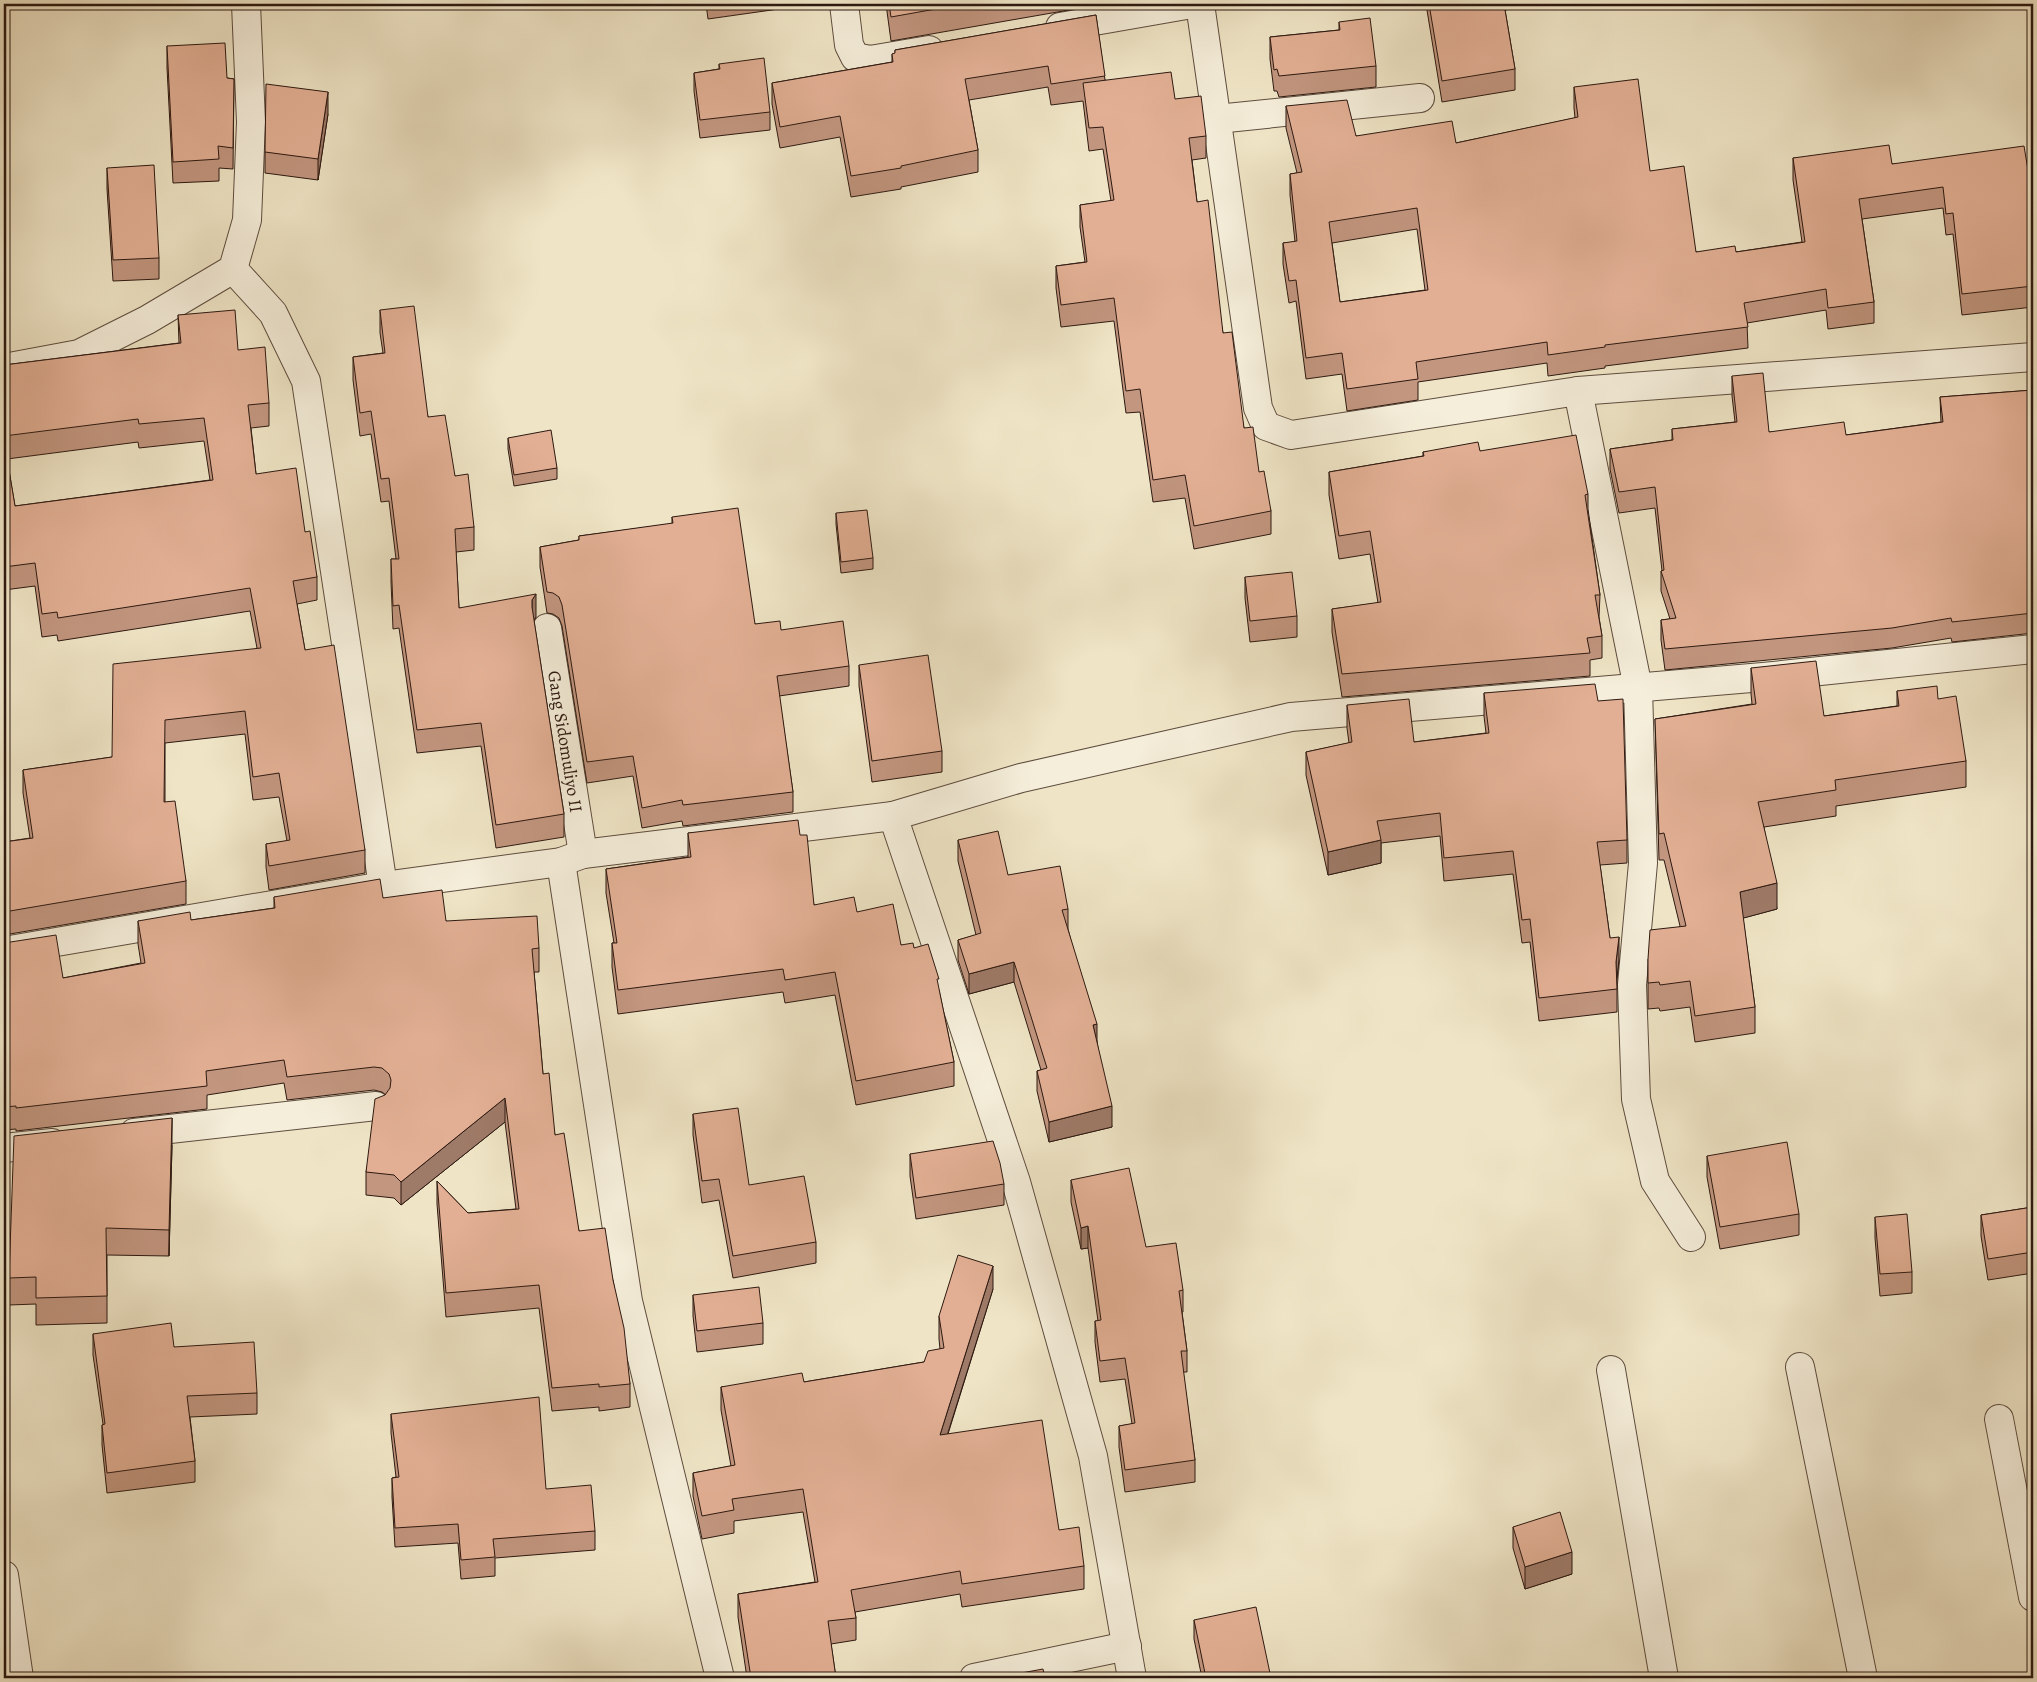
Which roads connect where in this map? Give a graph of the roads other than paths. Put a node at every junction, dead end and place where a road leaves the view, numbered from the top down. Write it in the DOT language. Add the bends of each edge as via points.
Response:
graph roads {
  1 [pos="246,4"];
  2 [pos="844,4"];
  3 [pos="1192,4"];
  4 [pos="1200,4"];
  5 [pos="1036,31"];
  6 [pos="958,45"];
  7 [pos="1420,98"];
  8 [pos="1217,119"];
  9 [pos="233,268"];
  10 [pos="2033,357"];
  11 [pos="4,368"];
  12 [pos="1578,391"];
  13 [pos="546,628"];
  14 [pos="2033,649"];
  15 [pos="1638,688"];
  16 [pos="893,816"];
  17 [pos="572,858"];
  18 [pos="383,886"];
  19 [pos="4,951"];
  20 [pos="376,1106"];
  21 [pos="112,1136"];
  22 [pos="72,1141"];
  23 [pos="4,1148"];
  24 [pos="1691,1237"];
  25 [pos="1800,1367"];
  26 [pos="1611,1370"];
  27 [pos="1999,1419"];
  28 [pos="4,1575"];
  29 [pos="2033,1597"];
  30 [pos="1127,1646"];
  31 [pos="19,1678"];
  32 [pos="720,1678"];
  33 [pos="974,1678"];
  34 [pos="1132,1678"];
  35 [pos="1664,1678"];
  36 [pos="1863,1678"];
  1 -- 9 [label="street" via="251,122 247,220"];
  2 -- 6 [label="street" via="849,45 855,57 870,60"];
  3 -- 5 [label="street"];
  4 -- 8 [label="street"];
  7 -- 8 [label="street"];
  8 -- 12 [label="street" via="1258,408 1266,426 1291,435"];
  9 -- 11 [label="street" via="147,320 79,354"];
  9 -- 18 [label="street" via="272,312 306,381"];
  10 -- 12 [label="street"];
  12 -- 15 [label="street"];
  13 -- 17 [label="street, Gang Sidomuliyo II"];
  14 -- 15 [label="street"];
  15 -- 16 [label="street" via="1291,717 1021,778"];
  15 -- 24 [label="street" via="1643,863 1632,985 1636,1099 1655,1181"];
  16 -- 17 [label="street"];
  16 -- 30 [label="street" via="1016,1182 1093,1456"];
  17 -- 18 [label="street"];
  17 -- 32 [label="street, Gang Sidomuliyo II" via="628,1301"];
  18 -- 19 [label="street"];
  20 -- 21 [label="street"];
  22 -- 23 [label="street"];
  25 -- 36 [label="street"];
  26 -- 35 [label="street"];
  27 -- 29 [label="street"];
  28 -- 31 [label="street"];
  30 -- 33 [label="street"];
  30 -- 34 [label="street"];
}
